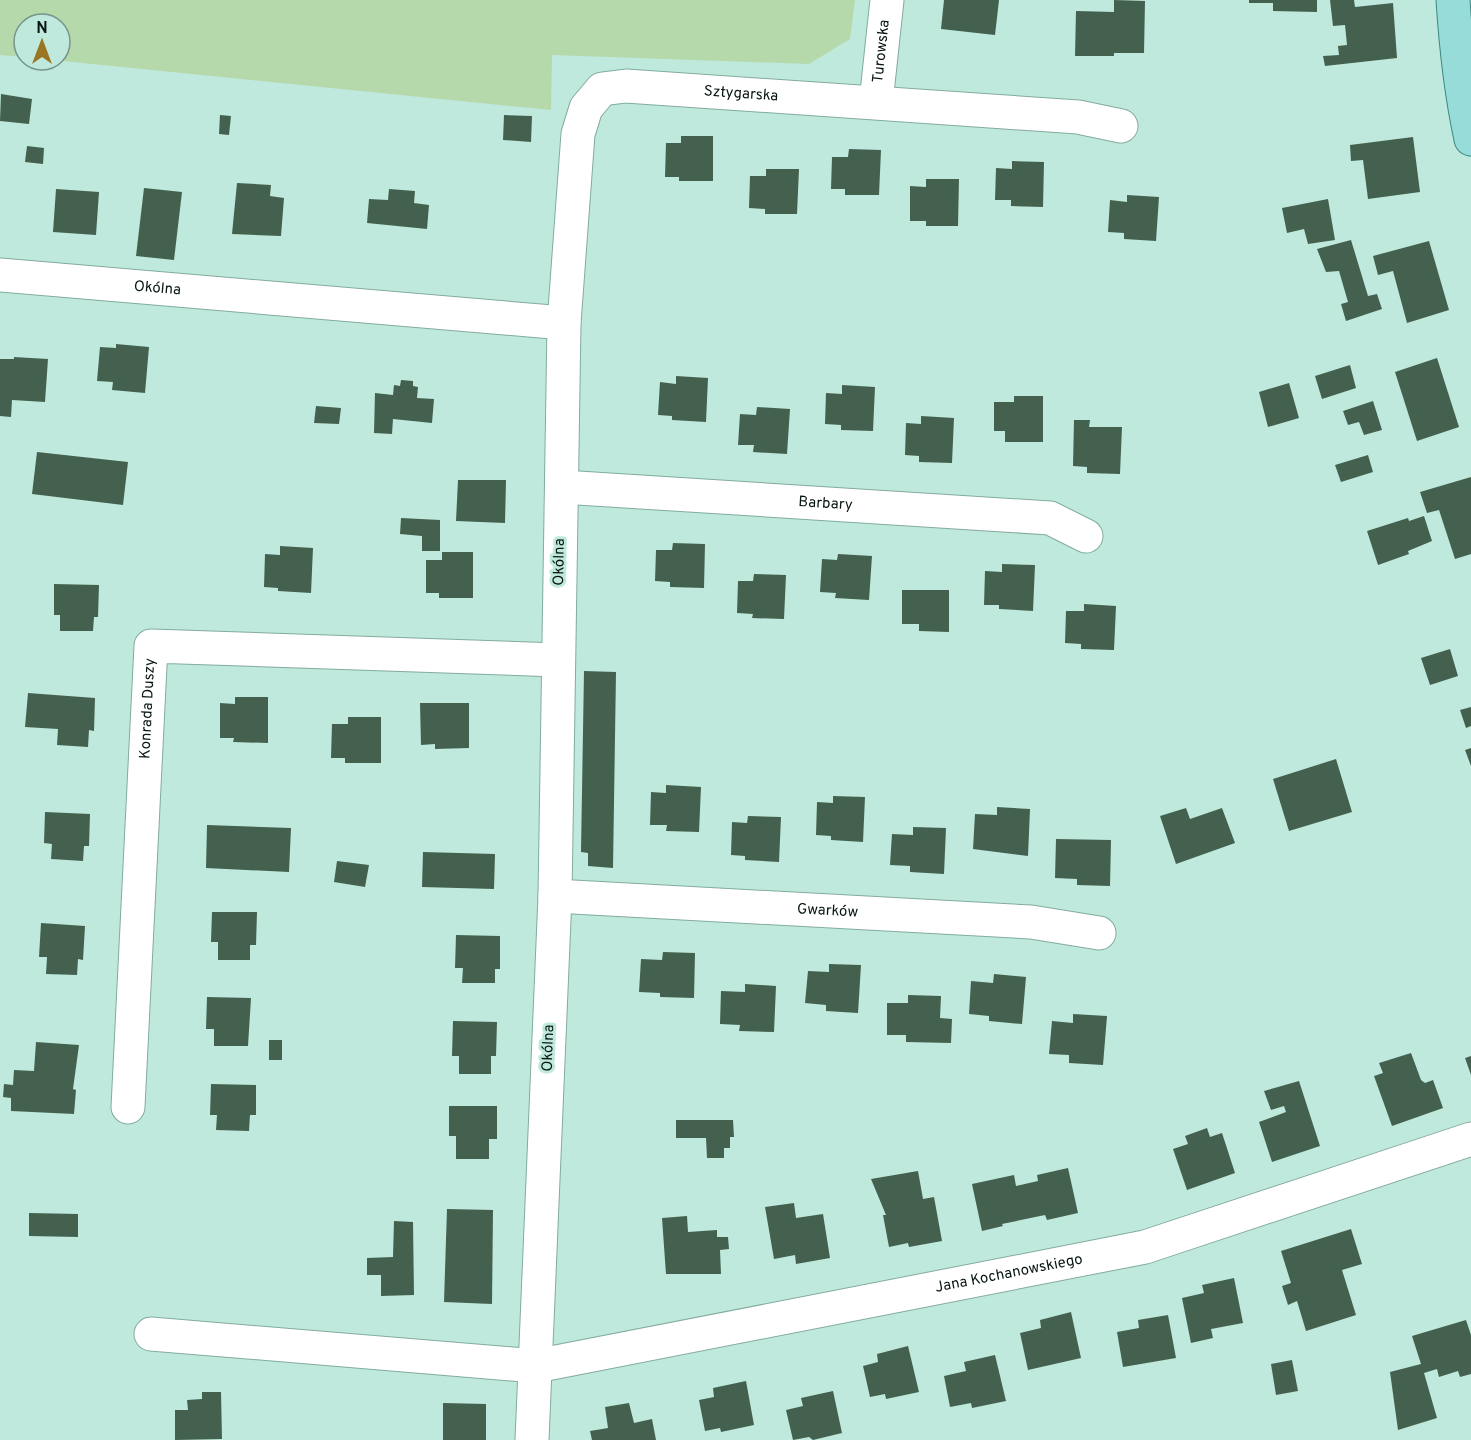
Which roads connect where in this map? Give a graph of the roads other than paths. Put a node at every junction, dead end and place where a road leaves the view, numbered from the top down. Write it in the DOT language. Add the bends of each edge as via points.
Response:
graph roads {
  1 [pos="887,0"];
  2 [pos="1454,0"];
  3 [pos="1463,46"];
  4 [pos="876,102"];
  5 [pos="1121,126"];
  6 [pos="1471,139"];
  7 [pos="0,275"];
  8 [pos="564,322"];
  9 [pos="561,487"];
  10 [pos="1086,536"];
  11 [pos="558,660"];
  12 [pos="555,896"];
  13 [pos="1099,933"];
  14 [pos="128,1107"];
  15 [pos="1471,1139"];
  16 [pos="151,1334"];
  17 [pos="536,1366"];
  18 [pos="532,1440"];
  1 -- 4 [label="street, Turowska"];
  2 -- 3 [label="main road"];
  3 -- 6 [label="main road"];
  4 -- 5 [label="street, Sztygarska" via="1078,117"];
  4 -- 8 [label="street, Sztygarska" via="626,86 602,89 586,108 578,134"];
  7 -- 8 [label="street, Okólna"];
  8 -- 9 [label="street, Okólna"];
  9 -- 10 [label="street, Barbary" via="1050,518"];
  9 -- 11 [label="street, Okólna"];
  11 -- 12 [label="street, Okólna"];
  11 -- 14 [label="street, Konrada Duszy" via="151,646"];
  12 -- 13 [label="street, Gwarków" via="1031,922"];
  12 -- 17 [label="street, Okólna"];
  15 -- 17 [label="street, Jana Kochanowskiego" via="1146,1247"];
  16 -- 17 [label="street"];
  17 -- 18 [label="street, Okólna"];
}
